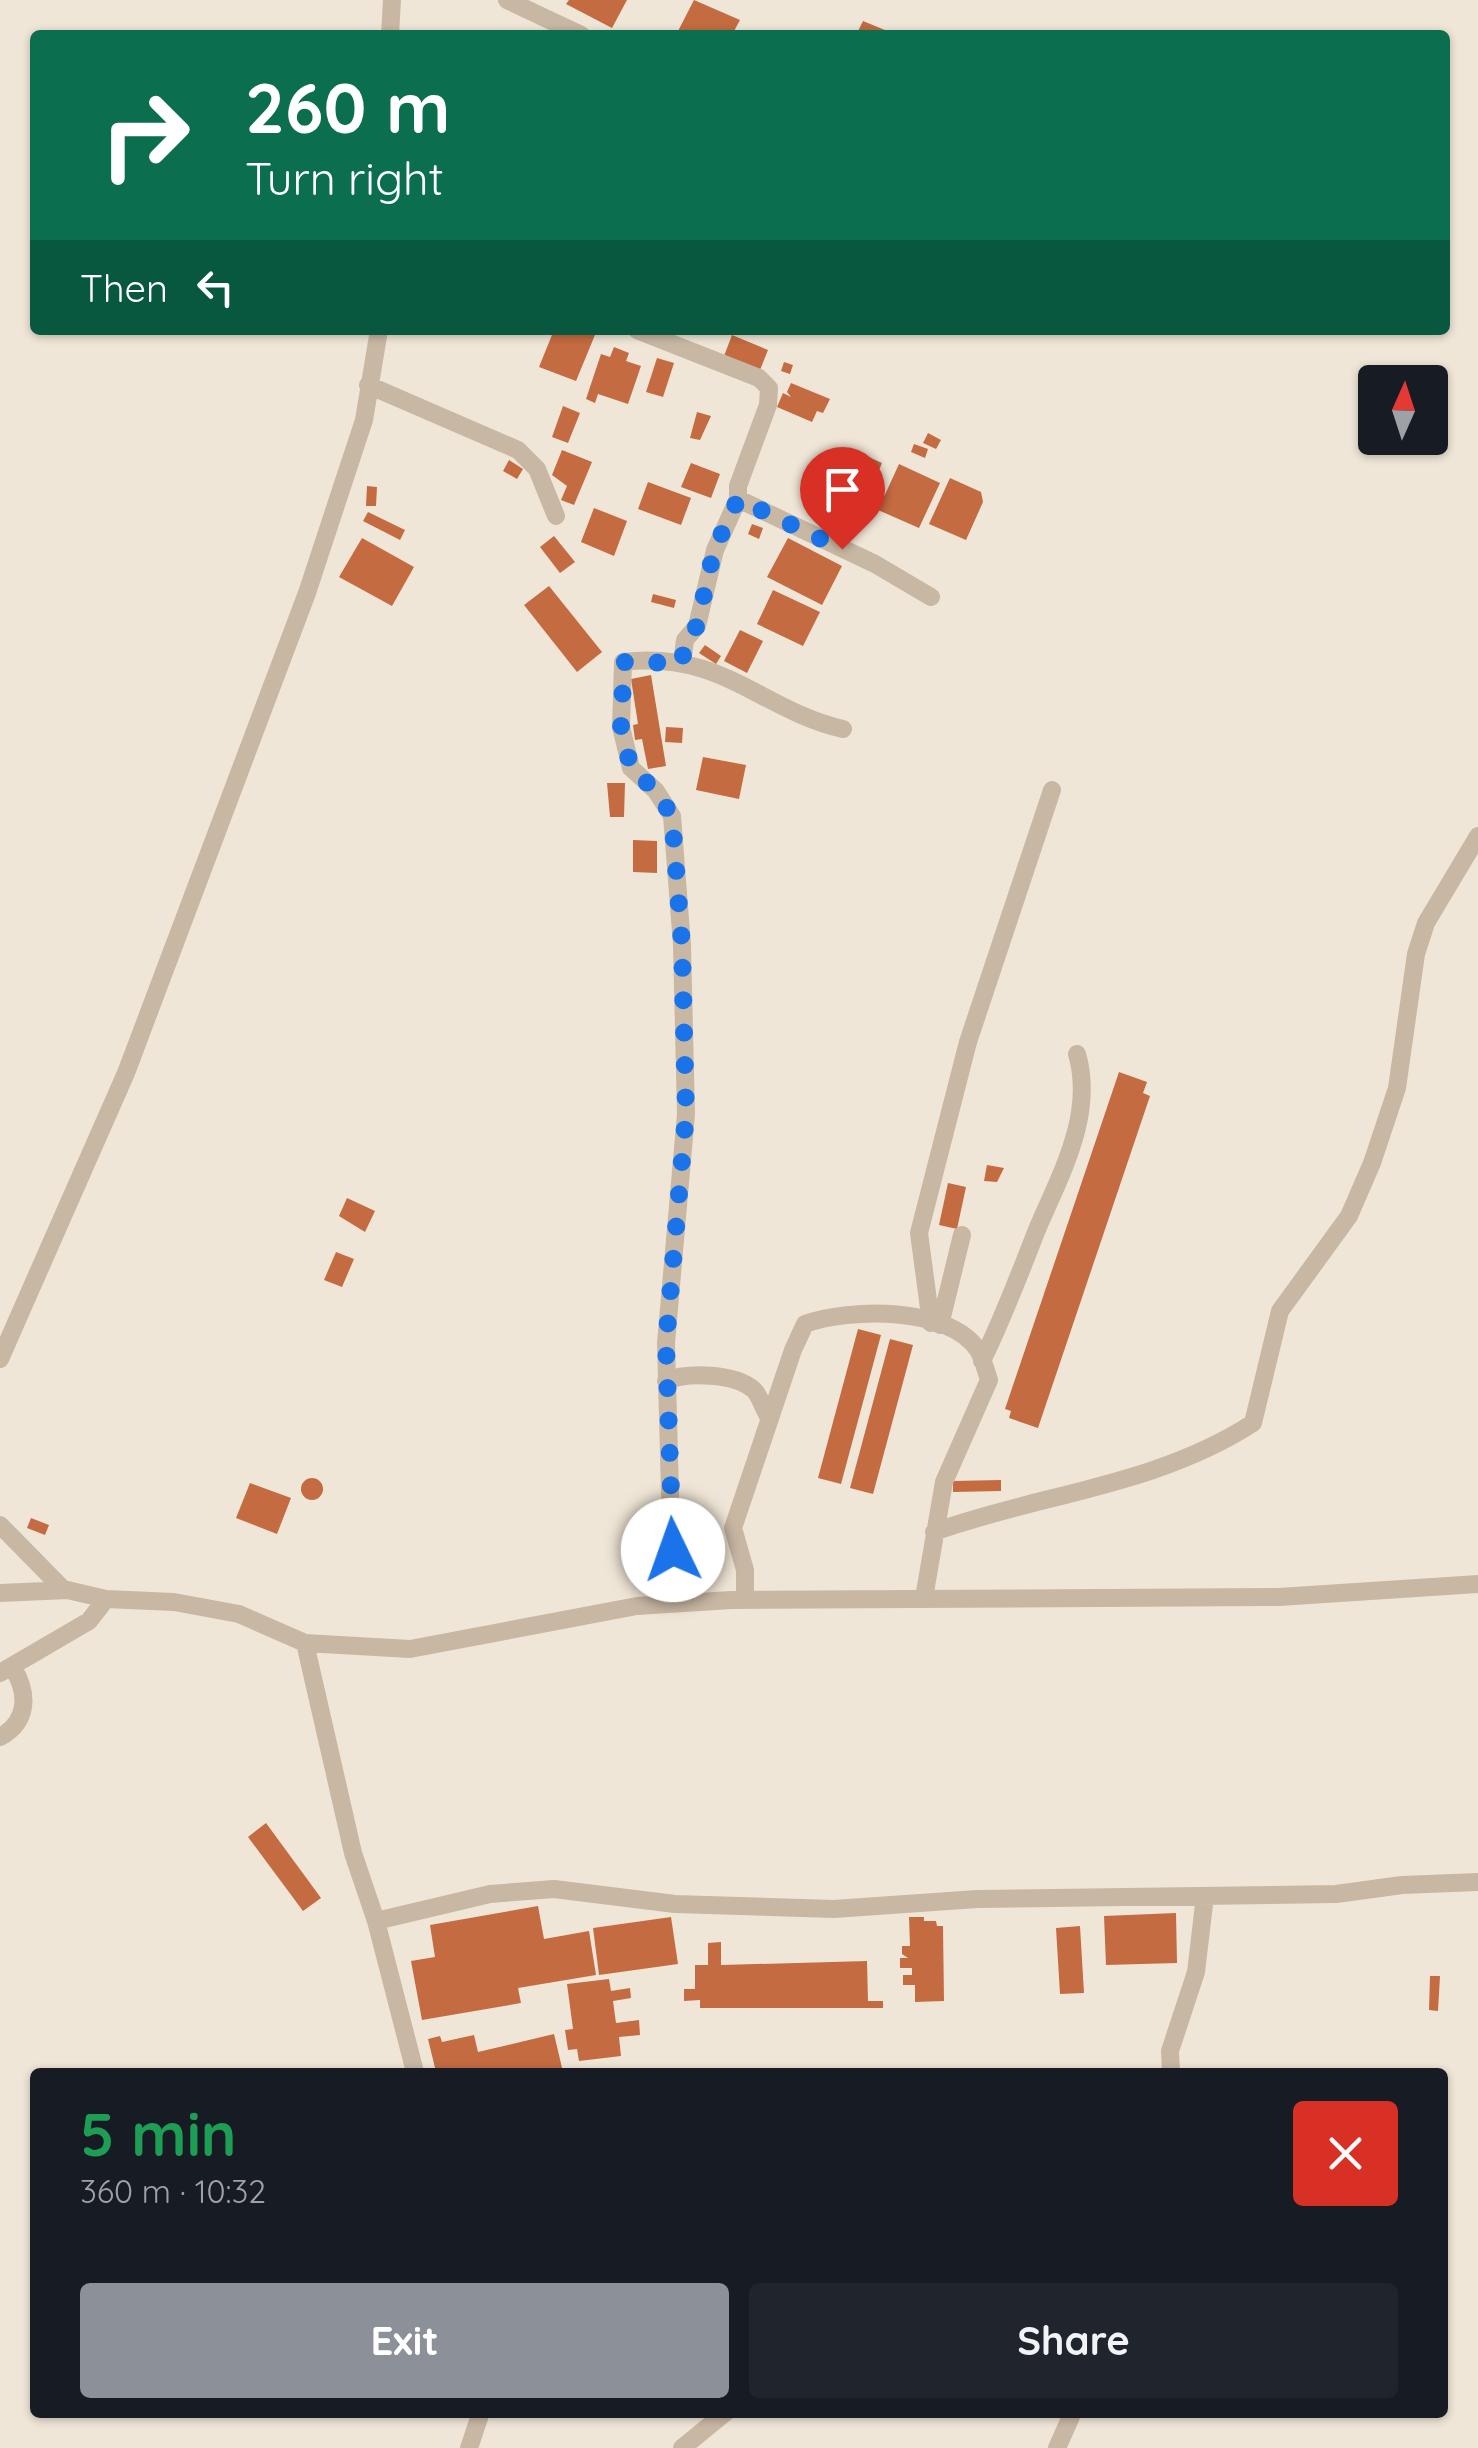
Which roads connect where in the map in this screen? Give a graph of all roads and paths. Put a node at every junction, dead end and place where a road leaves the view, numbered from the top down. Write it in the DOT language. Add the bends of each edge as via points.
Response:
graph roads {
  1 [pos="392,0"];
  2 [pos="507,0"];
  3 [pos="390,30"];
  4 [pos="570,30"];
  5 [pos="378,335"];
  6 [pos="650,335"];
  7 [pos="368,385"];
  8 [pos="738,499"];
  9 [pos="556,516"];
  10 [pos="931,596"];
  11 [pos="682,663"];
  12 [pos="843,730"];
  13 [pos="1052,790"];
  14 [pos="1478,836"];
  15 [pos="1077,1054"];
  16 [pos="962,1235"];
  17 [pos="935,1324"];
  18 [pos="0,1359"];
  19 [pos="982,1361"];
  20 [pos="666,1381"];
  21 [pos="770,1419"];
  22 [pos="0,1525"];
  23 [pos="934,1532"];
  24 [pos="1478,1584"];
  25 [pos="68,1590"];
  26 [pos="0,1592"];
  27 [pos="924,1598"];
  28 [pos="106,1599"];
  29 [pos="745,1600"];
  30 [pos="673,1604"];
  31 [pos="305,1644"];
  32 [pos="7,1671"];
  33 [pos="0,1736"];
  34 [pos="1478,1882"];
  35 [pos="1206,1896"];
  36 [pos="376,1921"];
  37 [pos="413,2068"];
  38 [pos="1172,2068"];
  39 [pos="479,2418"];
  40 [pos="719,2418"];
  41 [pos="1070,2418"];
  42 [pos="469,2448"];
  43 [pos="682,2448"];
  44 [pos="1057,2448"];
  1 -- 3 [label="street"];
  2 -- 4 [label="street"];
  5 -- 7 [label="street"];
  6 -- 8 [label="street" via="759,378 769,388"];
  7 -- 9 [label="street" via="518,450 537,469"];
  7 -- 18 [label="street" via="364,420 312,577 158,992"];
  8 -- 10 [label="street"];
  8 -- 11 [label="street" via="714,550"];
  11 -- 12 [label="street" via="748,684"];
  11 -- 20 [label="street" via="624,662 621,727 631,768 672,816 678,886 686,1114"];
  13 -- 17 [label="street" via="968,1042 919,1233"];
  14 -- 23 [label="street" via="1426,923 1397,1088 1372,1163 1349,1216 1280,1311 1252,1423 1226,1441 1132,1478"];
  15 -- 19 [label="street" via="1078,1116 1063,1178"];
  16 -- 17 [label="street"];
  17 -- 19 [label="street" via="955,1330"];
  17 -- 21 [label="street" via="873,1312 805,1324"];
  19 -- 23 [label="street" via="989,1380 944,1482"];
  20 -- 21 [label="street" via="680,1375 738,1383 756,1391"];
  20 -- 30 [label="street"];
  21 -- 29 [label="street" via="733,1528"];
  22 -- 25 [label="street"];
  23 -- 27 [label="street"];
  24 -- 27 [label="street" via="1279,1598"];
  25 -- 26 [label="street"];
  25 -- 28 [label="street"];
  27 -- 29 [label="street"];
  28 -- 31 [label="street" via="239,1614"];
  28 -- 32 [label="street" via="90,1621"];
  29 -- 30 [label="street"];
  30 -- 31 [label="street" via="410,1649"];
  31 -- 36 [label="street" via="353,1853"];
  32 -- 33 [label="street" via="22,1684 23,1710 15,1728"];
  34 -- 35 [label="street"];
  35 -- 36 [label="street" via="834,1909 675,1904 554,1889 490,1894"];
  35 -- 38 [label="street" via="1196,1972 1170,2051"];
  36 -- 37 [label="street"];
  39 -- 42 [label="street"];
  40 -- 43 [label="street"];
  41 -- 44 [label="street"];
}
